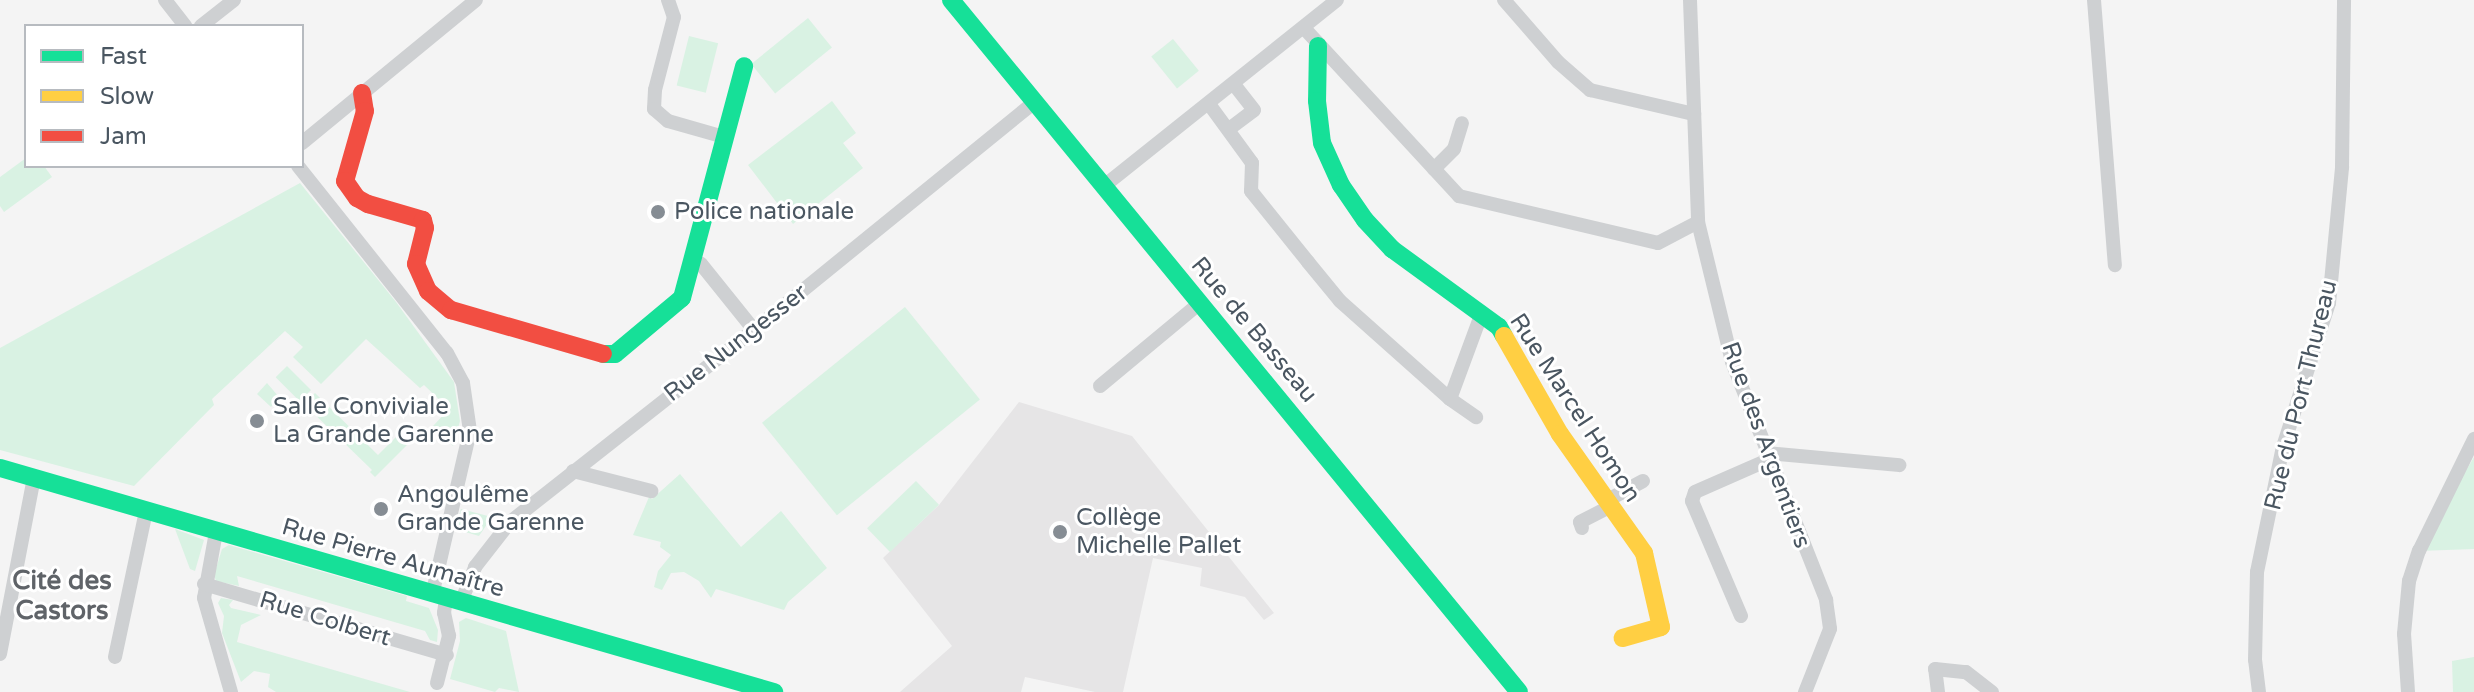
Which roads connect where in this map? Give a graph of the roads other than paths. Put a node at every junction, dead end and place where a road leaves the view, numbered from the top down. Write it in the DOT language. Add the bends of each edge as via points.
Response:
graph roads {
  1 [pos="165,0"];
  2 [pos="234,0"];
  3 [pos="476,0"];
  4 [pos="951,0"];
  5 [pos="1337,0"];
  6 [pos="1504,0"];
  7 [pos="1690,0"];
  8 [pos="2094,0"];
  9 [pos="2344,0"];
  10 [pos="671,3"];
  11 [pos="183,24"];
  12 [pos="204,24"];
  13 [pos="1304,28"];
  14 [pos="1318,46"];
  15 [pos="744,66"];
  16 [pos="1234,84"];
  17 [pos="362,93"];
  18 [pos="1035,102"];
  19 [pos="1209,104"];
  20 [pos="1694,114"];
  21 [pos="1462,123"];
  22 [pos="1229,129"];
  23 [pos="724,137"];
  24 [pos="304,141"];
  25 [pos="300,168"];
  26 [pos="1434,169"];
  27 [pos="1104,186"];
  28 [pos="1698,222"];
  29 [pos="692,259"];
  30 [pos="2115,265"];
  31 [pos="1200,303"];
  32 [pos="1481,315"];
  33 [pos="754,330"];
  34 [pos="1100,386"];
  35 [pos="1450,399"];
  36 [pos="1476,417"];
  37 [pos="2474,439"];
  38 [pos="1767,457"];
  39 [pos="1899,465"];
  40 [pos="0,468"];
  41 [pos="573,471"];
  42 [pos="34,478"];
  43 [pos="1643,481"];
  44 [pos="651,491"];
  45 [pos="1606,501"];
  46 [pos="146,511"];
  47 [pos="1582,528"];
  48 [pos="216,532"];
  49 [pos="204,584"];
  50 [pos="446,598"];
  51 [pos="1741,616"];
  52 [pos="1623,638"];
  53 [pos="0,654"];
  54 [pos="447,655"];
  55 [pos="115,657"];
  56 [pos="437,683"];
  57 [pos="1810,691"];
  58 [pos="231,692"];
  59 [pos="774,692"];
  60 [pos="1519,692"];
  61 [pos="1938,692"];
  62 [pos="1992,692"];
  63 [pos="2259,692"];
  64 [pos="2408,692"];
  1 -- 11 [label="street"];
  2 -- 12 [label="street"];
  3 -- 17 [label="street"];
  4 -- 18 [label="street, Rue de Basseau"];
  5 -- 13 [label="street"];
  6 -- 20 [label="street" via="1549,53 1590,90"];
  7 -- 20 [label="street, Rue des Argentiers"];
  8 -- 30 [label="street"];
  9 -- 63 [label="street, Rue du Port Thureau" via="2342,167 2329,303 2283,447 2257,572"];
  10 -- 23 [label="street" via="674,17 654,109 668,121"];
  13 -- 14 [label="street"];
  13 -- 16 [label="street"];
  14 -- 26 [label="street"];
  14 -- 32 [label="street, Rue Marcel Homon" via="1322,143 1341,185 1392,249"];
  15 -- 23 [label="street"];
  16 -- 19 [label="street"];
  16 -- 22 [label="street" via="1254,110"];
  17 -- 24 [label="street"];
  17 -- 29 [label="street" via="365,111 345,181 357,198 423,220 419,276 451,310 615,354 682,298"];
  18 -- 27 [label="street, Rue de Basseau"];
  18 -- 33 [label="street, Rue Nungesser"];
  19 -- 22 [label="street"];
  19 -- 27 [label="street"];
  20 -- 28 [label="street, Rue des Argentiers"];
  21 -- 26 [label="street" via="1454,149"];
  22 -- 35 [label="street" via="1252,163 1251,191 1316,272 1340,301"];
  23 -- 29 [label="street"];
  25 -- 50 [label="street" via="447,353 463,383 470,431"];
  26 -- 28 [label="street" via="1459,196 1658,243"];
  27 -- 31 [label="street, Rue de Basseau"];
  28 -- 38 [label="street, Rue des Argentiers" via="1732,362"];
  29 -- 33 [label="street"];
  31 -- 34 [label="street"];
  31 -- 60 [label="street, Rue de Basseau"];
  32 -- 35 [label="street"];
  32 -- 45 [label="street, Rue Marcel Homon" via="1499,327 1560,434"];
  33 -- 41 [label="street, Rue Nungesser"];
  35 -- 36 [label="street"];
  37 -- 64 [label="street" via="2409,581 2404,634"];
  38 -- 39 [label="street"];
  38 -- 51 [label="street" via="1695,492 1692,501"];
  38 -- 57 [label="street, Rue des Argentiers" via="1826,600 1830,629"];
  40 -- 42 [label="street, Rue Pierre Aumaître"];
  41 -- 44 [label="street"];
  41 -- 50 [label="street, Rue Nungesser" via="497,535"];
  42 -- 46 [label="street, Rue Pierre Aumaître"];
  42 -- 53 [label="street"];
  43 -- 45 [label="street"];
  45 -- 47 [label="street" via="1606,509 1580,522"];
  45 -- 52 [label="street, Rue Marcel Homon" via="1644,553 1661,627"];
  46 -- 48 [label="street, Rue Pierre Aumaître"];
  46 -- 55 [label="street"];
  48 -- 49 [label="street"];
  48 -- 50 [label="street, Rue Pierre Aumaître"];
  49 -- 54 [label="street, Rue Colbert"];
  49 -- 58 [label="street" via="207,613"];
  50 -- 54 [label="street"];
  50 -- 59 [label="street, Rue Pierre Aumaître"];
  54 -- 56 [label="street"];
  61 -- 62 [label="street" via="1935,669 1966,672"];
}
